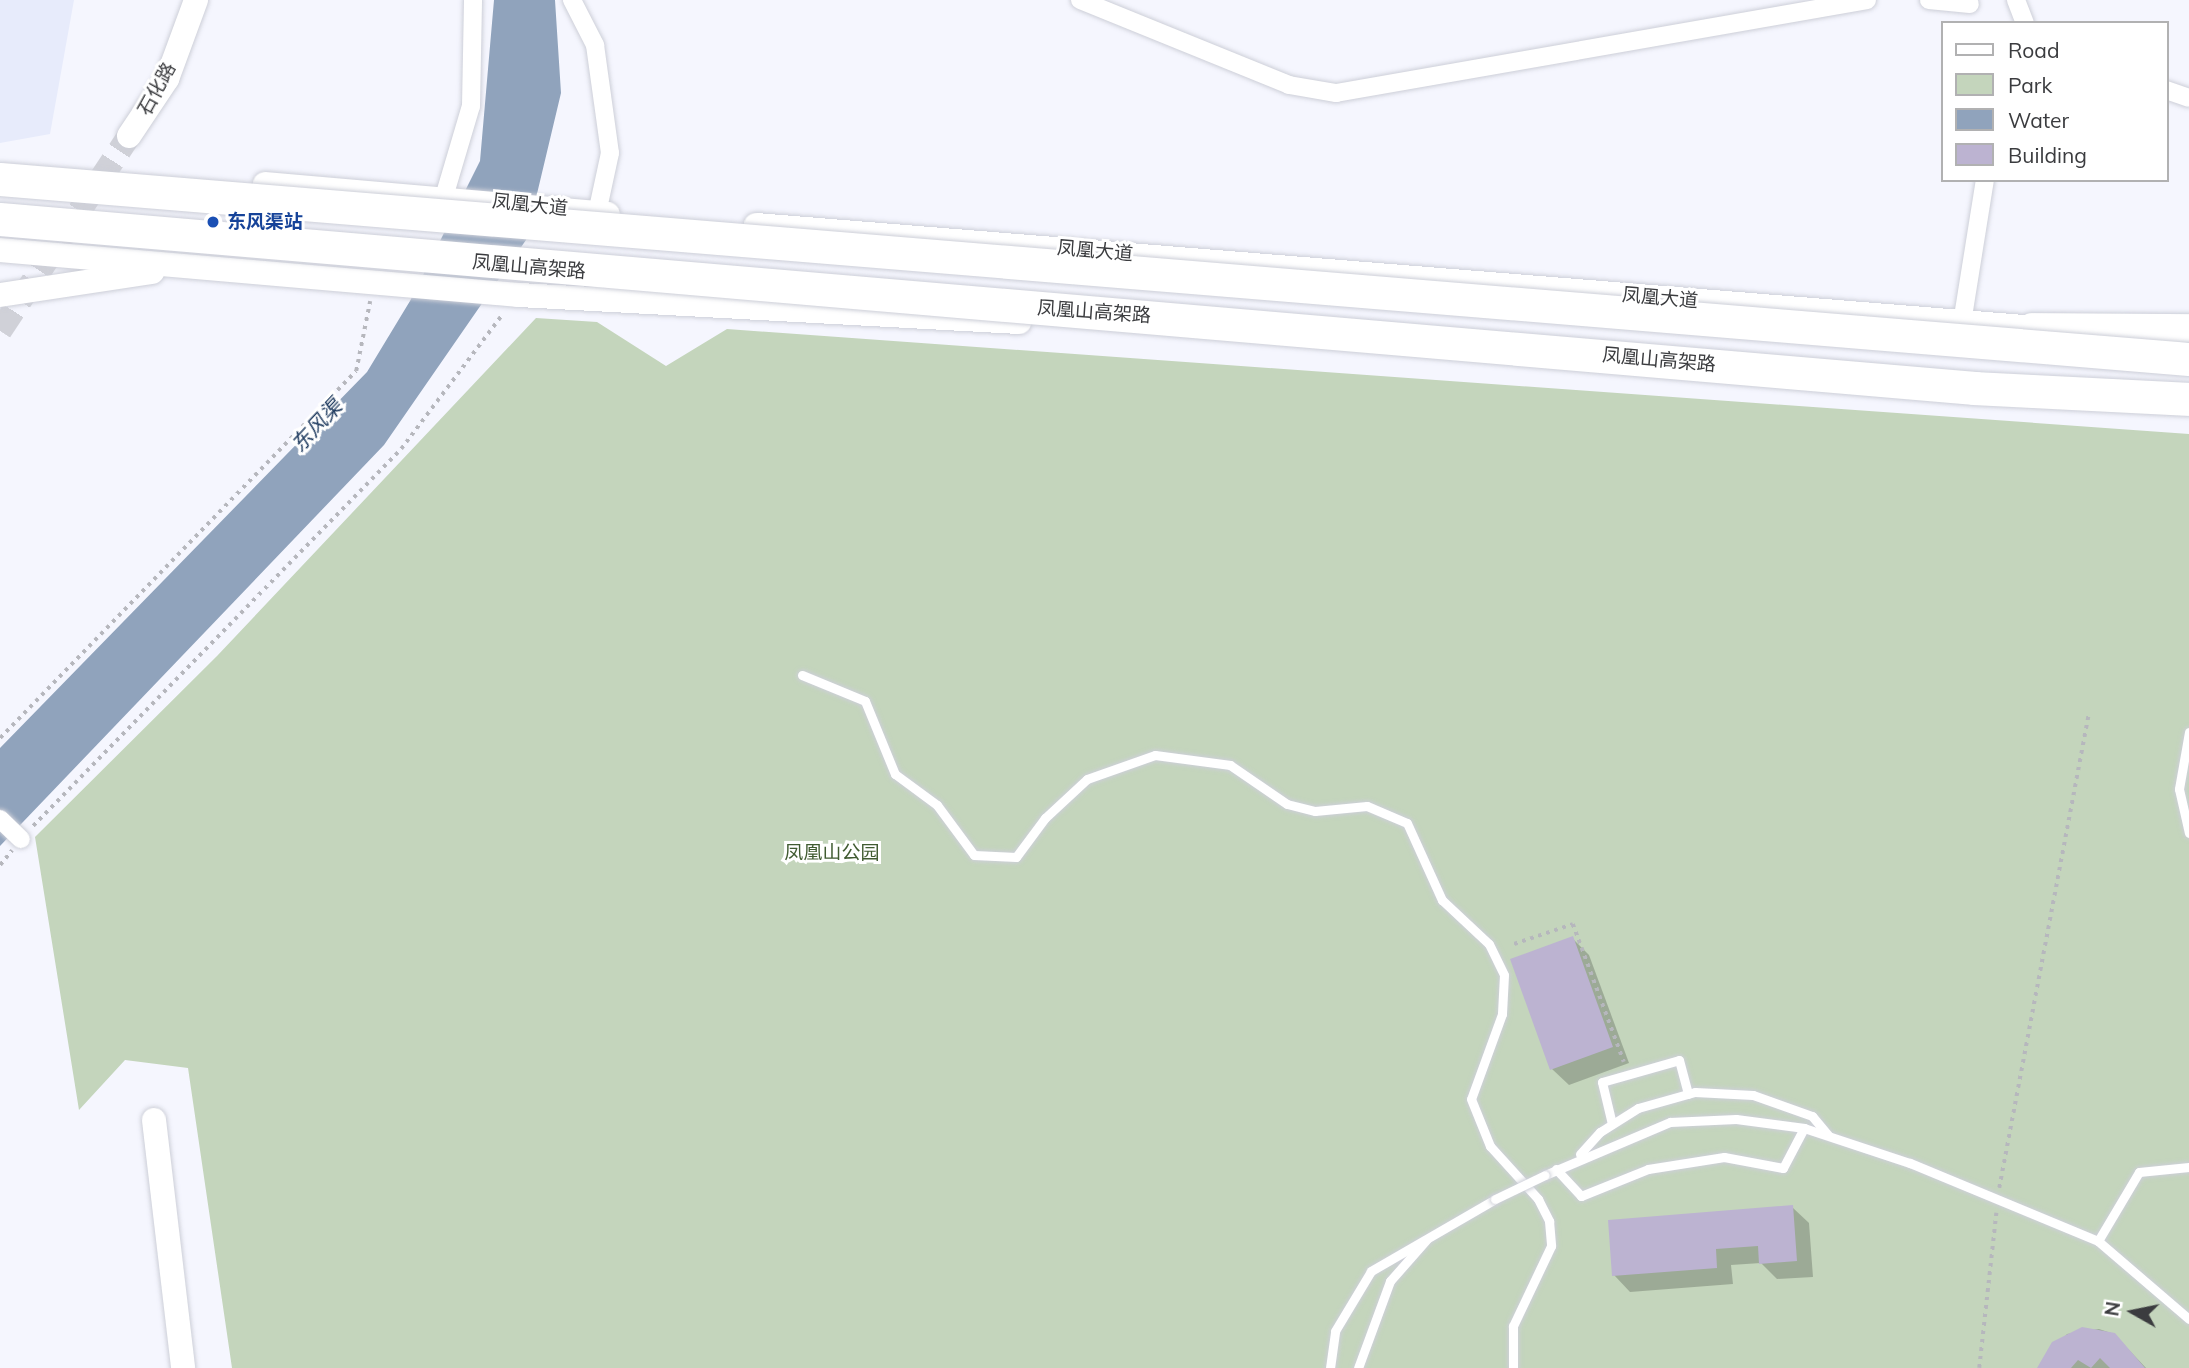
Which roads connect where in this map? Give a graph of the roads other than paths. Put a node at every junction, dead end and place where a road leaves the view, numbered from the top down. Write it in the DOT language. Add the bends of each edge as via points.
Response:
graph roads {
  1 [pos="196,0"];
  2 [pos="473,0"];
  3 [pos="572,0"];
  4 [pos="1080,0"];
  5 [pos="1867,0"];
  6 [pos="1929,0"];
  7 [pos="2016,0"];
  8 [pos="1969,2"];
  9 [pos="1973,21"];
  10 [pos="2024,21"];
  11 [pos="2168,91"];
  12 [pos="2189,98"];
  13 [pos="129,136"];
  14 [pos="4,170"];
  15 [pos="1985,182"];
  16 [pos="451,197"];
  17 [pos="0,203"];
  18 [pos="597,213"];
  19 [pos="0,219"];
  20 [pos="0,250"];
  21 [pos="192,266"];
  22 [pos="0,295"];
  23 [pos="1962,323"];
  24 [pos="2032,327"];
  25 [pos="2189,328"];
  26 [pos="2189,344"];
  27 [pos="2189,359"];
  28 [pos="2189,397"];
  29 [pos="802,675"];
  30 [pos="2189,732"];
  31 [pos="0,820"];
  32 [pos="2189,833"];
  33 [pos="21,839"];
  34 [pos="1688,1094"];
  35 [pos="154,1120"];
  36 [pos="1612,1124"];
  37 [pos="1804,1128"];
  38 [pos="1829,1137"];
  39 [pos="1577,1157"];
  40 [pos="2189,1167"];
  41 [pos="1556,1169"];
  42 [pos="1434,1231"];
  43 [pos="2098,1241"];
  44 [pos="2189,1319"];
  45 [pos="183,1368"];
  46 [pos="1331,1368"];
  47 [pos="1358,1368"];
  48 [pos="1513,1368"];
  1 -- 13 [label="main road, 石化路" via="167,79"];
  2 -- 16 [label="street" via="471,106"];
  3 -- 18 [label="street" via="595,45 610,153"];
  4 -- 5 [label="street" via="1289,85 1336,93 1383,89"];
  6 -- 8 [label="street"];
  7 -- 10 [label="street"];
  8 -- 9 [label="street"];
  11 -- 12 [label="street"];
  14 -- 16 [label="main road, 凤凰大道"];
  14 -- 17 [label="main road"];
  14 -- 27 [label="highway, bridge"];
  15 -- 23 [label="street"];
  16 -- 18 [label="main road, 凤凰大道"];
  18 -- 23 [label="main road, 凤凰大道"];
  19 -- 28 [label="highway, 凤凰山高架路, bridge" via="1975,388"];
  20 -- 21 [label="main road"];
  21 -- 22 [label="main road"];
  21 -- 28 [label="main road" via="513,294 1893,369"];
  23 -- 24 [label="main road, 凤凰大道"];
  24 -- 25 [label="main road"];
  24 -- 26 [label="main road, 凤凰大道"];
  29 -- 48 [label="lane" via="865,701 895,774 937,806 974,855 1016,857 1045,818 1087,779 1155,755 1230,765 1296,806 1315,811 1367,806 1407,823 1442,900 1489,944 1504,975 1502,1014 1471,1099 1490,1146 1538,1199 1551,1246 1513,1326"];
  30 -- 32 [label="lane" via="2179,789"];
  31 -- 33 [label="street"];
  34 -- 36 [label="lane" via="1638,1108"];
  34 -- 36 [label="lane" via="1679,1060 1602,1082"];
  34 -- 38 [label="lane" via="1753,1095 1812,1116"];
  35 -- 45 [label="main road"];
  36 -- 39 [label="lane"];
  37 -- 38 [label="lane"];
  37 -- 39 [label="lane" via="1736,1119 1670,1122"];
  37 -- 41 [label="lane" via="1783,1168 1724,1157 1648,1169 1581,1196"];
  38 -- 43 [label="lane" via="1997,1198"];
  39 -- 41 [label="lane"];
  40 -- 43 [label="lane" via="2138,1172"];
  41 -- 42 [label="lane, bridge"];
  42 -- 46 [label="lane" via="1371,1271 1335,1331"];
  42 -- 47 [label="lane" via="1390,1281"];
  43 -- 44 [label="lane"];
}
